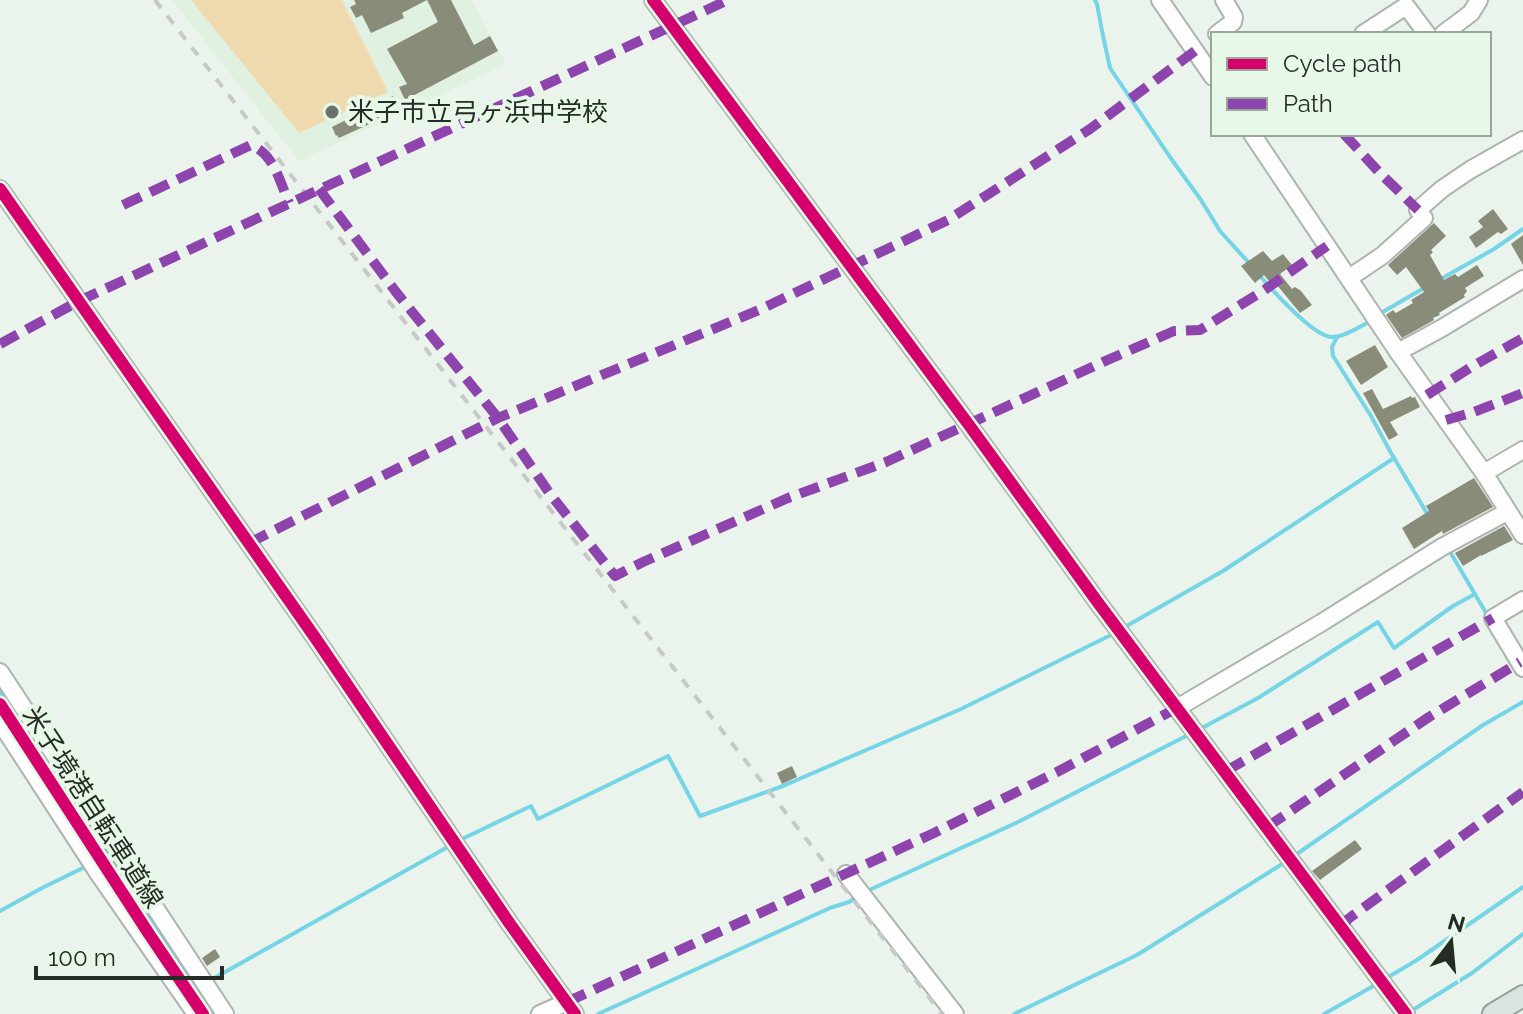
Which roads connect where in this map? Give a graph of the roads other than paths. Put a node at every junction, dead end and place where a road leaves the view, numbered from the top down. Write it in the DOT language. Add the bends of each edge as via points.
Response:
graph roads {
  1 [pos="653,0"];
  2 [pos="1160,0"];
  3 [pos="1224,0"];
  4 [pos="1479,0"];
  5 [pos="1410,3"];
  6 [pos="1220,32"];
  7 [pos="1366,32"];
  8 [pos="1426,32"];
  9 [pos="1446,32"];
  10 [pos="1211,39"];
  11 [pos="1195,51"];
  12 [pos="1211,74"];
  13 [pos="1253,136"];
  14 [pos="1523,140"];
  15 [pos="0,189"];
  16 [pos="1349,278"];
  17 [pos="1523,279"];
  18 [pos="1398,352"];
  19 [pos="1523,450"];
  20 [pos="1484,473"];
  21 [pos="1507,512"];
  22 [pos="1522,532"];
  23 [pos="1523,600"];
  24 [pos="1523,668"];
  25 [pos="0,672"];
  26 [pos="1177,708"];
  27 [pos="0,722"];
  28 [pos="846,874"];
  29 [pos="189,979"];
  30 [pos="1523,996"];
  31 [pos="571,1008"];
  32 [pos="196,1014"];
  33 [pos="225,1014"];
  34 [pos="540,1014"];
  35 [pos="955,1014"];
  36 [pos="1406,1014"];
  37 [pos="1493,1014"];
  1 -- 26 [label="street"];
  2 -- 11 [label="street"];
  3 -- 6 [label="street" via="1234,17"];
  4 -- 9 [label="street"];
  5 -- 7 [label="street"];
  5 -- 8 [label="street"];
  10 -- 11 [label="street"];
  11 -- 12 [label="street"];
  13 -- 16 [label="street"];
  14 -- 16 [label="street" via="1442,189 1418,210 1424,218"];
  15 -- 31 [label="street"];
  16 -- 18 [label="street"];
  17 -- 18 [label="street"];
  18 -- 20 [label="street"];
  19 -- 20 [label="street"];
  20 -- 21 [label="street"];
  21 -- 22 [label="street"];
  21 -- 26 [label="street"];
  23 -- 24 [label="street" via="1493,618"];
  25 -- 29 [label="street"];
  26 -- 36 [label="street"];
  27 -- 29 [label="street" via="98,873"];
  28 -- 35 [label="street"];
  29 -- 32 [label="street"];
  29 -- 33 [label="street"];
  30 -- 37 [label="main road"];
  31 -- 34 [label="street"];
}
